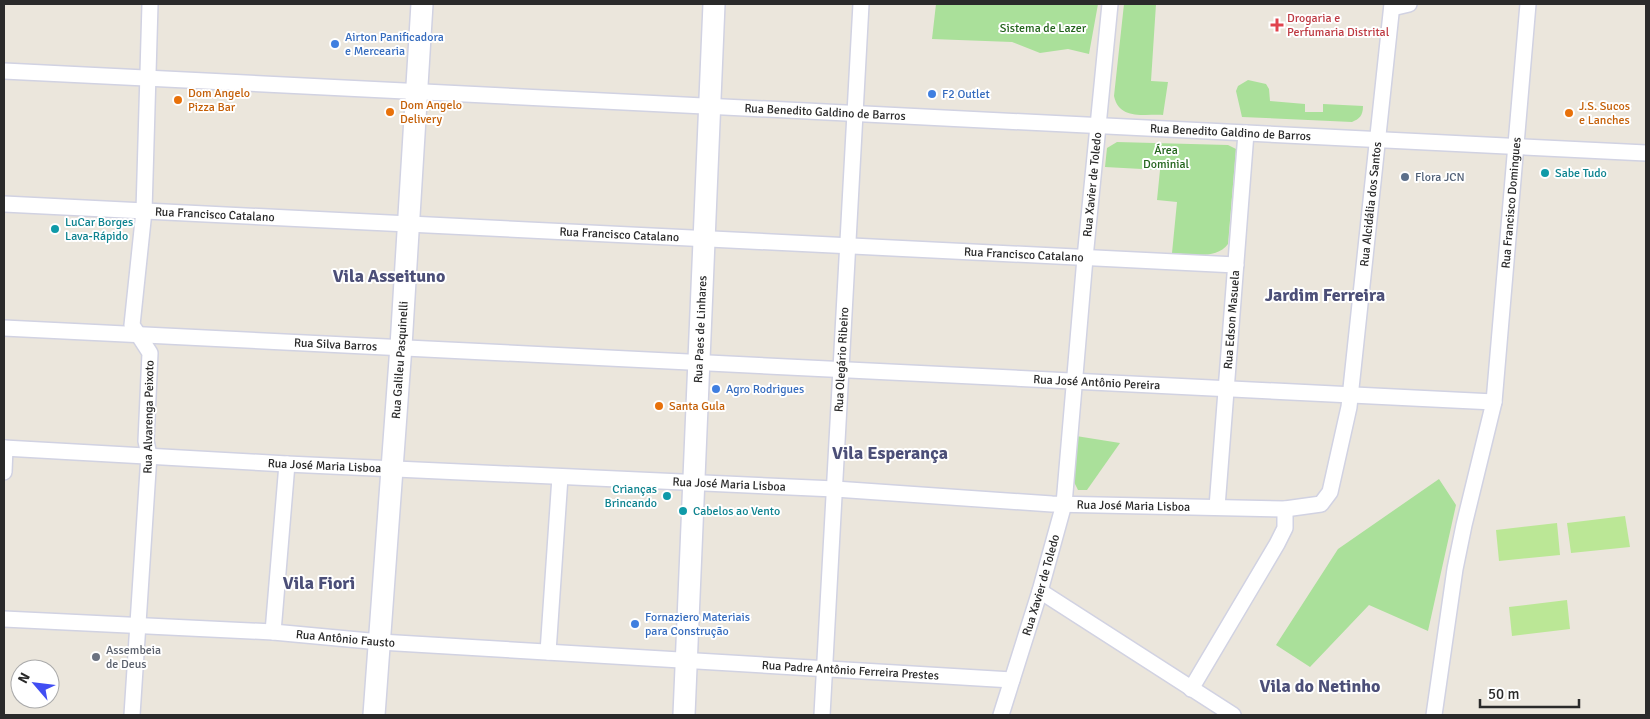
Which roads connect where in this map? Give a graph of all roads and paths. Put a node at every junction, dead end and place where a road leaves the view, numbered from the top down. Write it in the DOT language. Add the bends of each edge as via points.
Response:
graph roads {
  1 [pos="150,4"];
  2 [pos="422,4"];
  3 [pos="714,4"];
  4 [pos="861,4"];
  5 [pos="1110,4"];
  6 [pos="1410,4"];
  7 [pos="1528,4"];
  8 [pos="1392,6"];
  9 [pos="4,71"];
  10 [pos="146,78"];
  11 [pos="416,92"];
  12 [pos="709,106"];
  13 [pos="855,114"];
  14 [pos="1099,126"];
  15 [pos="1246,133"];
  16 [pos="1378,140"];
  17 [pos="1516,146"];
  18 [pos="1646,153"];
  19 [pos="4,204"];
  20 [pos="144,211"];
  21 [pos="407,223"];
  22 [pos="704,240"];
  23 [pos="848,246"];
  24 [pos="1085,258"];
  25 [pos="1236,265"];
  26 [pos="4,328"];
  27 [pos="140,336"];
  28 [pos="401,346"];
  29 [pos="699,361"];
  30 [pos="841,369"];
  31 [pos="1074,380"];
  32 [pos="1226,388"];
  33 [pos="1350,394"];
  34 [pos="1494,402"];
  35 [pos="4,448"];
  36 [pos="149,455"];
  37 [pos="287,464"];
  38 [pos="392,469"];
  39 [pos="4,472"];
  40 [pos="560,477"];
  41 [pos="694,484"];
  42 [pos="834,490"];
  43 [pos="1330,492"];
  44 [pos="1064,504"];
  45 [pos="1217,507"];
  46 [pos="1285,509"];
  47 [pos="1040,591"];
  48 [pos="4,619"];
  49 [pos="137,625"];
  50 [pos="272,632"];
  51 [pos="380,642"];
  52 [pos="548,652"];
  53 [pos="688,660"];
  54 [pos="825,668"];
  55 [pos="1012,680"];
  56 [pos="1191,689"];
  57 [pos="132,715"];
  58 [pos="374,715"];
  59 [pos="684,715"];
  60 [pos="822,715"];
  61 [pos="1001,715"];
  62 [pos="1233,715"];
  63 [pos="1434,715"];
  1 -- 10 [label="street, Rua Alvarenga Peixoto"];
  2 -- 11 [label="street, Rua Galileu Pasquinelli"];
  3 -- 12 [label="street, Rua Paes de Linhares"];
  4 -- 13 [label="street, Rua Olegário Ribeiro"];
  5 -- 14 [label="street, Rua Xavier de Toledo"];
  6 -- 8 [label="street"];
  7 -- 17 [label="street, Rua Francisco Domingues"];
  8 -- 16 [label="street, Rua Alcidália dos Santos"];
  9 -- 10 [label="street, Rua Benedito Galdino de Barros"];
  10 -- 11 [label="street, Rua Benedito Galdino de Barros"];
  10 -- 20 [label="street, Rua Alvarenga Peixoto"];
  11 -- 12 [label="street, Rua Benedito Galdino de Barros"];
  11 -- 21 [label="street, Rua Galileu Pasquinelli"];
  12 -- 13 [label="street, Rua Benedito Galdino de Barros"];
  12 -- 22 [label="street, Rua Paes de Linhares"];
  13 -- 14 [label="street, Rua Benedito Galdino de Barros"];
  13 -- 23 [label="street, Rua Olegário Ribeiro"];
  14 -- 15 [label="street, Rua Benedito Galdino de Barros"];
  14 -- 24 [label="street, Rua Xavier de Toledo"];
  15 -- 16 [label="street, Rua Benedito Galdino de Barros"];
  15 -- 25 [label="street, Rua Edson Masuela"];
  16 -- 17 [label="street, Rua Benedito Galdino de Barros"];
  16 -- 33 [label="street, Rua Alcidália dos Santos"];
  17 -- 18 [label="street, Rua Benedito Galdino de Barros"];
  17 -- 34 [label="street, Rua Francisco Domingues"];
  19 -- 20 [label="street, Rua Francisco Catalano"];
  20 -- 21 [label="street, Rua Francisco Catalano"];
  20 -- 27 [label="street, Rua Alvarenga Peixoto" via="132,325"];
  21 -- 22 [label="street, Rua Francisco Catalano"];
  21 -- 28 [label="street, Rua Galileu Pasquinelli"];
  22 -- 23 [label="street, Rua Francisco Catalano"];
  22 -- 29 [label="street, Rua Paes de Linhares"];
  23 -- 24 [label="street, Rua Francisco Catalano"];
  23 -- 30 [label="street, Rua Olegário Ribeiro"];
  24 -- 25 [label="street, Rua Francisco Catalano"];
  24 -- 31 [label="street, Rua Xavier de Toledo"];
  25 -- 32 [label="street, Rua Edson Masuela"];
  26 -- 27 [label="street, Rua Silva Barros"];
  27 -- 28 [label="street, Rua Silva Barros"];
  27 -- 36 [label="street, Rua Alvarenga Peixoto" via="150,353 146,441"];
  28 -- 29 [label="street, Rua Silva Barros"];
  28 -- 38 [label="street, Rua Galileu Pasquinelli"];
  29 -- 30 [label="street, Rua José Antônio Pereira"];
  29 -- 41 [label="street, Rua Paes de Linhares"];
  30 -- 31 [label="street, Rua José Antônio Pereira"];
  30 -- 42 [label="street, Rua Olegário Ribeiro"];
  31 -- 32 [label="street, Rua José Antônio Pereira"];
  31 -- 44 [label="street, Rua Xavier de Toledo"];
  32 -- 33 [label="street, Rua José Antônio Pereira"];
  32 -- 45 [label="street, Rua Edson Masuela"];
  33 -- 34 [label="street, Rua José Antônio Pereira"];
  33 -- 43 [label="street, Rua Alcidália dos Santos"];
  34 -- 63 [label="street, Rua Francisco Domingues" via="1464,525"];
  35 -- 36 [label="street, Rua José Maria Lisboa"];
  35 -- 39 [label="street"];
  36 -- 37 [label="street, Rua José Maria Lisboa"];
  36 -- 49 [label="street, Rua Alvarenga Peixoto"];
  37 -- 38 [label="street, Rua José Maria Lisboa"];
  37 -- 50 [label="street"];
  38 -- 40 [label="street, Rua José Maria Lisboa"];
  38 -- 51 [label="street, Rua Galileu Pasquinelli"];
  40 -- 41 [label="street, Rua José Maria Lisboa"];
  40 -- 52 [label="street"];
  41 -- 42 [label="street, Rua José Maria Lisboa"];
  41 -- 53 [label="street, Rua Paes de Linhares"];
  42 -- 44 [label="street, Rua José Maria Lisboa"];
  42 -- 54 [label="street, Rua Olegário Ribeiro"];
  43 -- 46 [label="street, Rua José Maria Lisboa" via="1320,504"];
  44 -- 45 [label="street, Rua José Maria Lisboa"];
  44 -- 47 [label="street, Rua Xavier de Toledo"];
  45 -- 46 [label="street, Rua José Maria Lisboa"];
  46 -- 56 [label="street" via="1285,528 1277,544"];
  47 -- 55 [label="street, Rua Xavier de Toledo"];
  47 -- 56 [label="street"];
  48 -- 49 [label="street, Rua Antônio Fausto"];
  49 -- 50 [label="street, Rua Antônio Fausto"];
  49 -- 57 [label="street, Rua Alvarenga Peixoto"];
  50 -- 51 [label="street, Rua Antônio Fausto"];
  51 -- 52 [label="street, Rua Antônio Fausto"];
  51 -- 58 [label="street, Rua Galileu Pasquinelli"];
  52 -- 53 [label="street, Rua Antônio Fausto"];
  53 -- 54 [label="street, Rua Padre Antônio Ferreira Prestes"];
  53 -- 59 [label="street, Rua Paes de Linhares"];
  54 -- 55 [label="street, Rua Padre Antônio Ferreira Prestes"];
  54 -- 60 [label="street, Rua Olegário Ribeiro"];
  55 -- 61 [label="street, Rua Xavier de Toledo"];
  56 -- 62 [label="street"];
}
